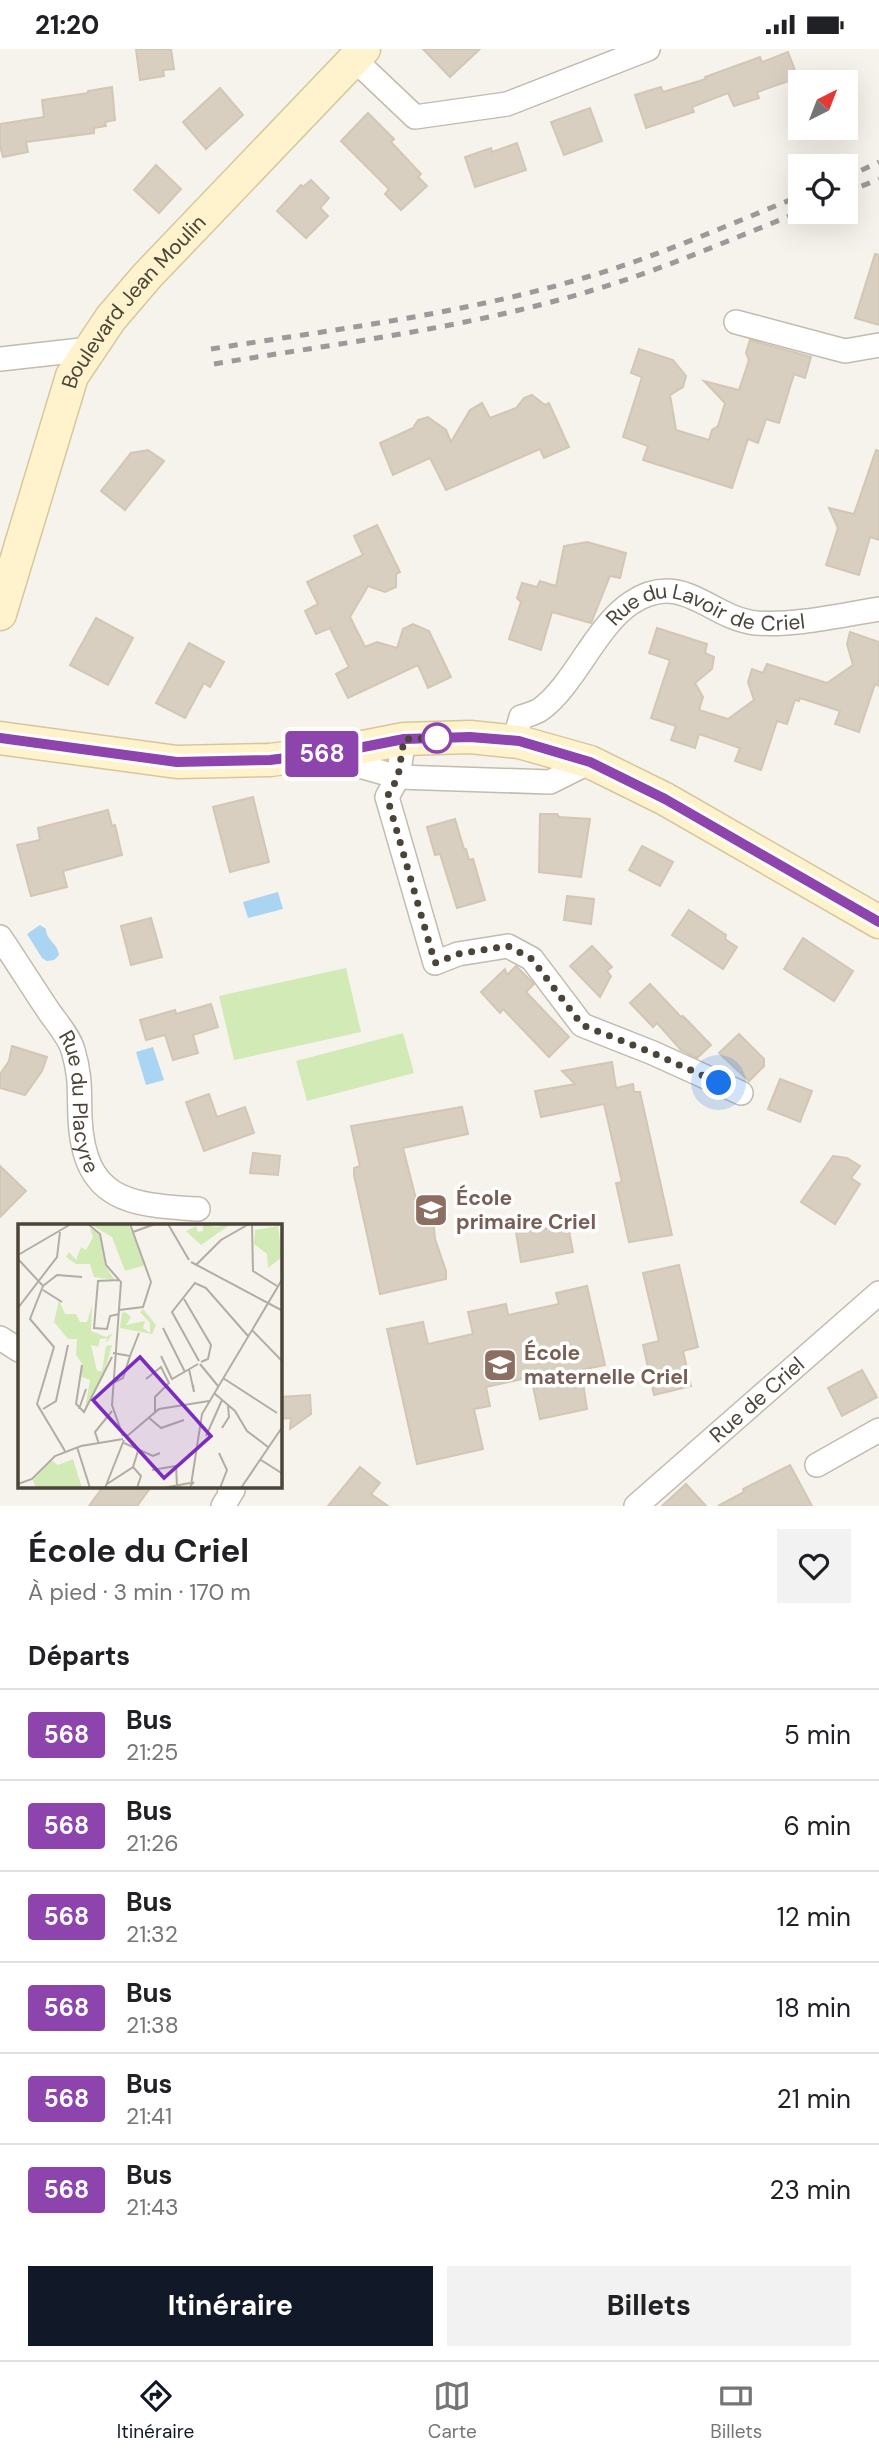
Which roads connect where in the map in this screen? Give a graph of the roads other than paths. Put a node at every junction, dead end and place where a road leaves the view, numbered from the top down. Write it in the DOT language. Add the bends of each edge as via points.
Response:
graph roads {
  1 [pos="649,49"];
  2 [pos="360,54"];
  3 [pos="736,322"];
  4 [pos="879,345"];
  5 [pos="90,349"];
  6 [pos="0,359"];
  7 [pos="879,609"];
  8 [pos="0,614"];
  9 [pos="0,738"];
  10 [pos="404,739"];
  11 [pos="519,741"];
  12 [pos="343,751"];
  13 [pos="590,762"];
  14 [pos="398,777"];
  15 [pos="879,922"];
  16 [pos="0,937"];
  17 [pos="741,1093"];
  18 [pos="198,1209"];
  19 [pos="879,1293"];
  20 [pos="0,1338"];
  21 [pos="18,1349"];
  22 [pos="879,1430"];
  23 [pos="817,1465"];
  24 [pos="232,1489"];
  25 [pos="223,1506"];
  26 [pos="636,1506"];
  1 -- 2 [label="street" via="507,104 415,117"];
  2 -- 5 [label="street, Boulevard Jean Moulin" via="147,276"];
  3 -- 4 [label="street" via="845,351"];
  5 -- 6 [label="street"];
  5 -- 8 [label="street, Boulevard Jean Moulin" via="72,376"];
  7 -- 11 [label="street, Rue du Lavoir de Criel" via="755,623 730,617 679,591 654,593 631,603 540,710 521,717"];
  9 -- 12 [label="street" via="177,762 270,760"];
  10 -- 11 [label="street"];
  10 -- 12 [label="street"];
  10 -- 14 [label="street"];
  11 -- 13 [label="street"];
  12 -- 14 [label="street" via="363,767"];
  13 -- 14 [label="street" via="550,782"];
  13 -- 15 [label="street" via="665,799"];
  14 -- 17 [label="street" via="387,797 435,963 458,954 508,946 532,959 582,1025"];
  16 -- 18 [label="street, Rue du Placyre" via="72,1046 81,1081 80,1121 99,1182 121,1198 150,1206"];
  19 -- 26 [label="street, Rue de Criel"];
  20 -- 21 [label="street"];
  22 -- 23 [label="street"];
  24 -- 25 [label="street"];
}
